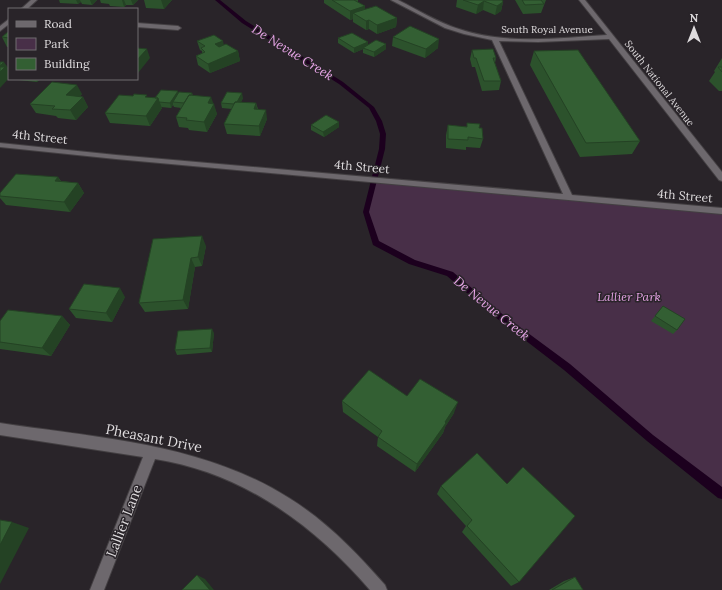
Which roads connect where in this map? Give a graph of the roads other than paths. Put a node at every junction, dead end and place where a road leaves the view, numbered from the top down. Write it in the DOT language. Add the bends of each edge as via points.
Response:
graph roads {
  1 [pos="34,0"];
  2 [pos="394,0"];
  3 [pos="582,0"];
  4 [pos="25,8"];
  5 [pos="8,22"];
  6 [pos="138,25"];
  7 [pos="178,28"];
  8 [pos="0,29"];
  9 [pos="612,37"];
  10 [pos="495,38"];
  11 [pos="0,145"];
  12 [pos="722,178"];
  13 [pos="569,198"];
  14 [pos="722,211"];
  15 [pos="0,429"];
  16 [pos="151,452"];
  17 [pos="97,590"];
  18 [pos="380,590"];
  1 -- 4 [label="street"];
  2 -- 10 [label="street, South Royal Avenue" via="453,29"];
  3 -- 9 [label="street, South National Avenue"];
  5 -- 8 [label="street"];
  6 -- 7 [label="street"];
  9 -- 10 [label="street, South Royal Avenue" via="525,40"];
  9 -- 12 [label="street, South National Avenue"];
  10 -- 13 [label="street"];
  11 -- 13 [label="street, 4th Street"];
  13 -- 14 [label="street, 4th Street"];
  15 -- 16 [label="street, Pheasant Drive"];
  16 -- 17 [label="street, Lallier Lane"];
  16 -- 18 [label="street, Pheasant Drive" via="189,459 213,467 272,495 295,509 329,537"];
}
